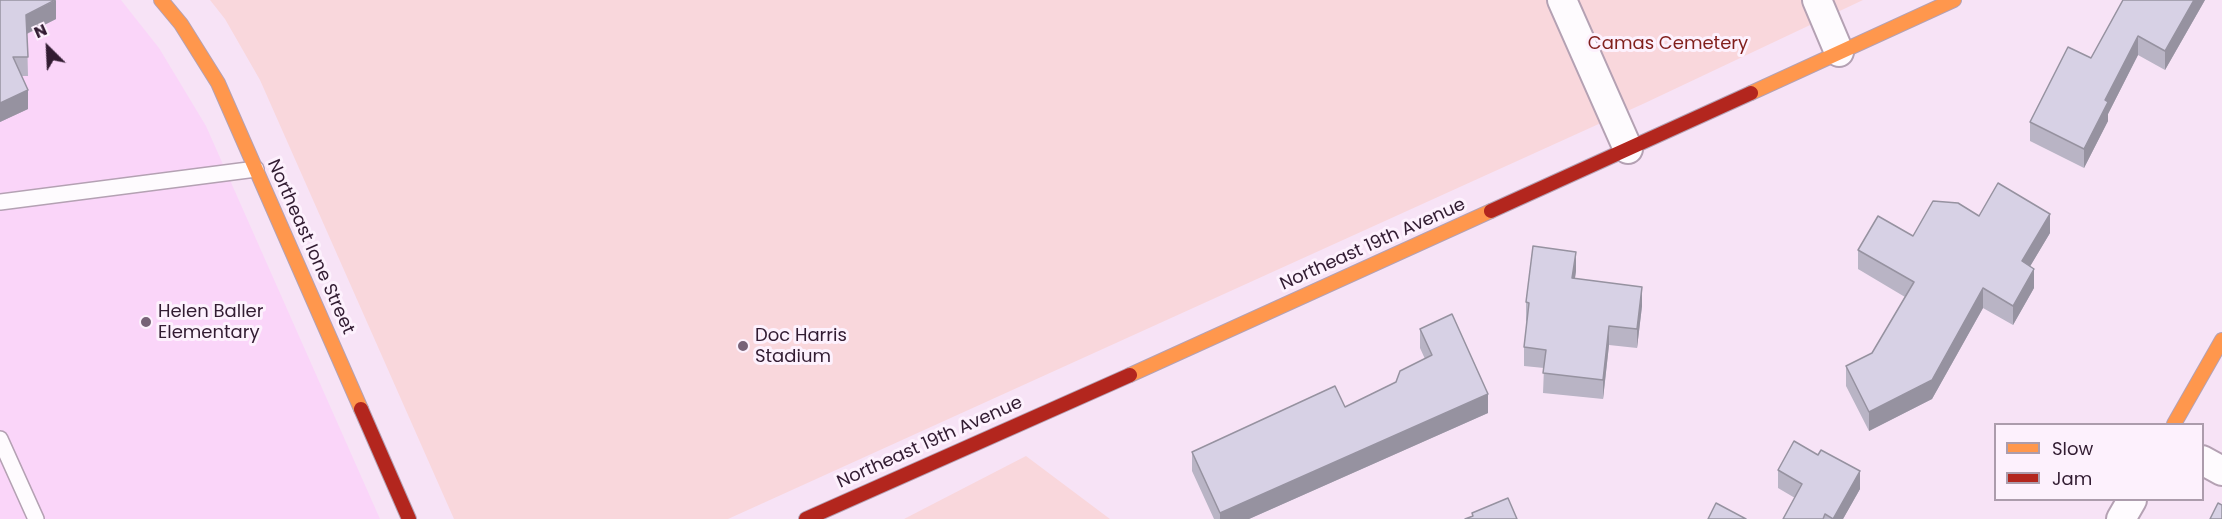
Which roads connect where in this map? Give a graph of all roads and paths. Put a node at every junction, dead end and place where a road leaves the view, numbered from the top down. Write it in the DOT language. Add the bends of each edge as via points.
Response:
graph roads {
  1 [pos="160,0"];
  2 [pos="1562,0"];
  3 [pos="1817,0"];
  4 [pos="1954,0"];
  5 [pos="1839,52"];
  6 [pos="1628,149"];
  7 [pos="256,169"];
  8 [pos="0,202"];
  9 [pos="2222,340"];
  10 [pos="2175,423"];
  11 [pos="0,439"];
  12 [pos="2204,461"];
  13 [pos="2222,471"];
  14 [pos="2131,501"];
  15 [pos="36,519"];
  16 [pos="410,519"];
  17 [pos="806,519"];
  18 [pos="2121,519"];
  1 -- 7 [label="street, Northeast Ione Street" via="181,24 218,83"];
  2 -- 6 [label="street"];
  3 -- 5 [label="street"];
  4 -- 5 [label="street, Northeast 19th Avenue"];
  5 -- 6 [label="street, Northeast 19th Avenue"];
  6 -- 17 [label="street, Northeast 19th Avenue"];
  7 -- 8 [label="lane"];
  7 -- 16 [label="street, Northeast Ione Street"];
  9 -- 10 [label="street"];
  11 -- 15 [label="lane"];
  12 -- 13 [label="street"];
  14 -- 18 [label="street"];
}
